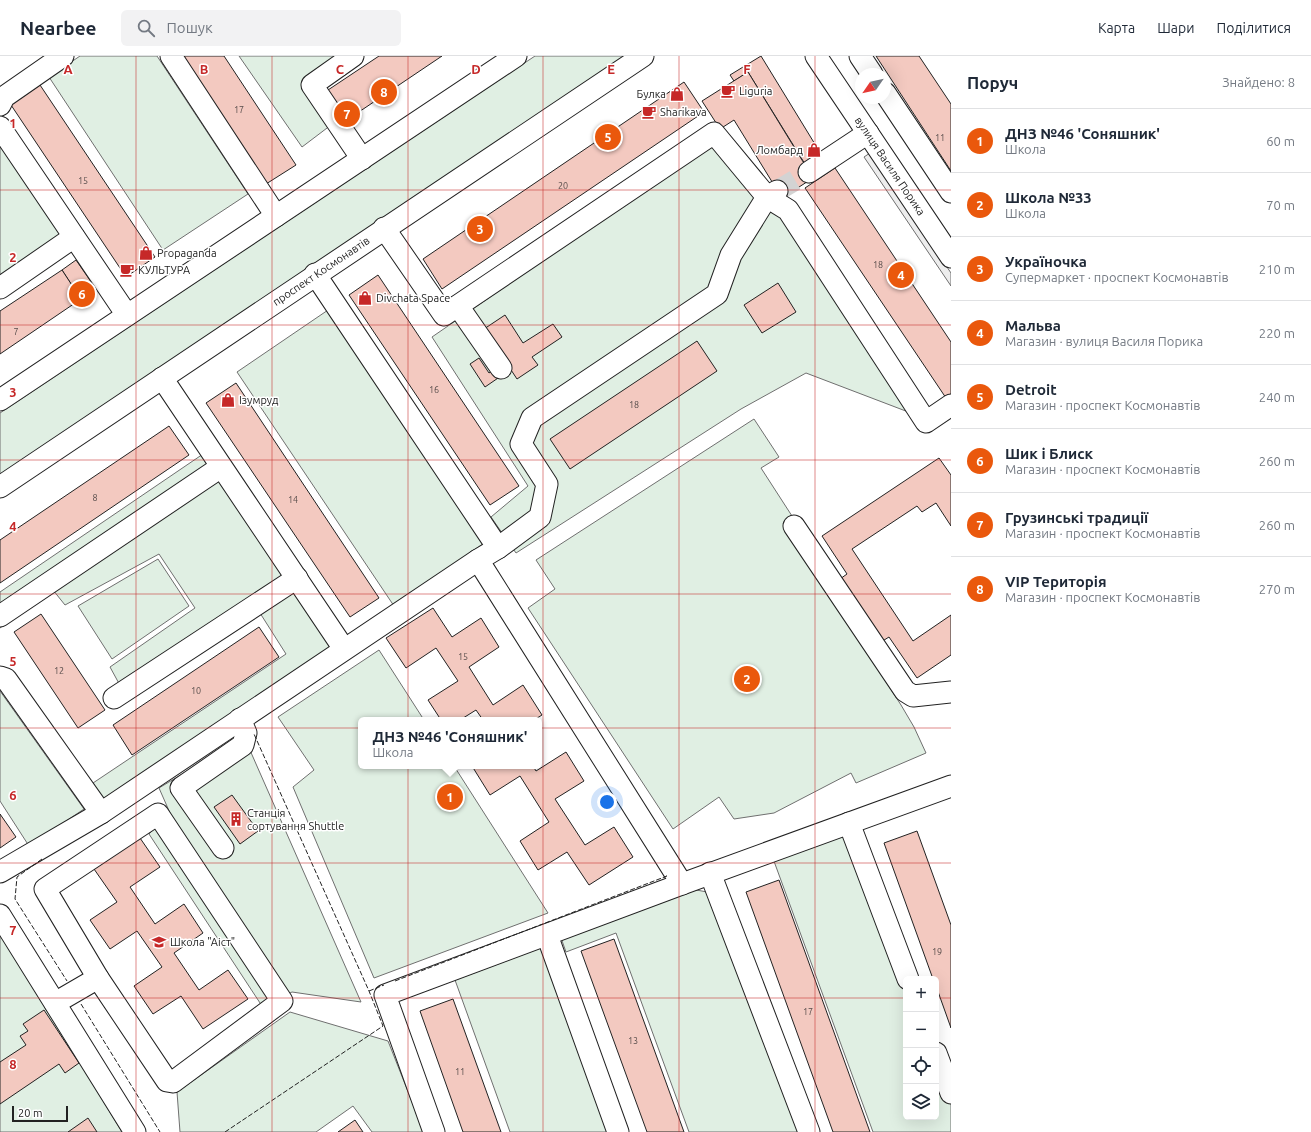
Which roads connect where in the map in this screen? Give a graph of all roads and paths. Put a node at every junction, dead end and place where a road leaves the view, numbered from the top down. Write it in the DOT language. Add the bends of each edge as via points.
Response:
graph roads {
  1 [pos="63,56"];
  2 [pos="171,56"];
  3 [pos="353,56"];
  4 [pos="516,56"];
  5 [pos="643,56"];
  6 [pos="816,56"];
  7 [pos="860,56"];
  8 [pos="868,68"];
  9 [pos="891,103"];
  10 [pos="0,105"];
  11 [pos="0,127"];
  12 [pos="868,133"];
  13 [pos="362,159"];
  14 [pos="809,172"];
  15 [pos="951,192"];
  16 [pos="772,194"];
  17 [pos="276,216"];
  18 [pos="384,228"];
  19 [pos="74,237"];
  20 [pos="951,257"];
  21 [pos="315,274"];
  22 [pos="0,288"];
  23 [pos="458,306"];
  24 [pos="127,315"];
  25 [pos="501,368"];
  26 [pos="162,378"];
  27 [pos="0,400"];
  28 [pos="951,405"];
  29 [pos="221,467"];
  30 [pos="0,486"];
  31 [pos="794,526"];
  32 [pos="498,548"];
  33 [pos="478,560"];
  34 [pos="297,578"];
  35 [pos="0,616"];
  36 [pos="344,649"];
  37 [pos="0,677"];
  38 [pos="951,692"];
  39 [pos="114,698"];
  40 [pos="240,719"];
  41 [pos="951,786"];
  42 [pos="101,813"];
  43 [pos="849,823"];
  44 [pos="223,848"];
  45 [pos="0,872"];
  46 [pos="710,873"];
  47 [pos="682,884"];
  48 [pos="0,915"];
  49 [pos="547,935"];
  50 [pos="907,976"];
  51 [pos="98,978"];
  52 [pos="55,1003"];
  53 [pos="939,1061"];
  54 [pos="951,1093"];
  55 [pos="135,1132"];
  56 [pos="434,1132"];
  57 [pos="618,1132"];
  58 [pos="809,1132"];
  1 -- 10 [label="street" via="4,97"];
  2 -- 17 [label="street"];
  3 -- 13 [label="street" via="312,85"];
  4 -- 13 [label="street"];
  5 -- 18 [label="street, проспект Космонавтів"];
  6 -- 12 [label="street, вулиця Василя Порика"];
  7 -- 8 [label="street"];
  9 -- 15 [label="street"];
  11 -- 19 [label="street"];
  12 -- 14 [label="street"];
  12 -- 20 [label="street, вулиця Василя Порика"];
  13 -- 17 [label="street"];
  16 -- 23 [label="street" via="714,133"];
  16 -- 28 [label="street" via="788,210 926,422"];
  16 -- 32 [label="street" via="731,254 718,294 532,418 521,444 547,484 540,517"];
  17 -- 24 [label="street"];
  18 -- 21 [label="street, проспект Космонавтів"];
  18 -- 23 [label="street" via="444,315"];
  19 -- 22 [label="street"];
  19 -- 24 [label="street"];
  21 -- 26 [label="street, проспект Космонавтів"];
  21 -- 32 [label="street"];
  23 -- 25 [label="street"];
  24 -- 27 [label="street"];
  26 -- 29 [label="street"];
  26 -- 30 [label="street, проспект Космонавтів"];
  29 -- 34 [label="street"];
  29 -- 35 [label="street"];
  31 -- 38 [label="street" via="905,692 913,696"];
  32 -- 33 [label="street"];
  33 -- 36 [label="street"];
  33 -- 47 [label="street"];
  34 -- 36 [label="street"];
  34 -- 39 [label="street"];
  36 -- 40 [label="street"];
  37 -- 42 [label="street" via="6,679"];
  40 -- 42 [label="street"];
  40 -- 44 [label="street" via="246,733 243,745 181,788"];
  41 -- 43 [label="street"];
  42 -- 45 [label="street"];
  43 -- 46 [label="street"];
  43 -- 50 [label="street"];
  46 -- 47 [label="street"];
  46 -- 58 [label="street"];
  47 -- 49 [label="street"];
  48 -- 52 [label="street"];
  49 -- 56 [label="street" via="385,996"];
  49 -- 57 [label="street"];
  51 -- 51 [label="street" via="167,1081 173,1082 282,1002 158,814 45,889"];
  51 -- 52 [label="street"];
  52 -- 55 [label="street"];
  53 -- 54 [label="street"];
}
